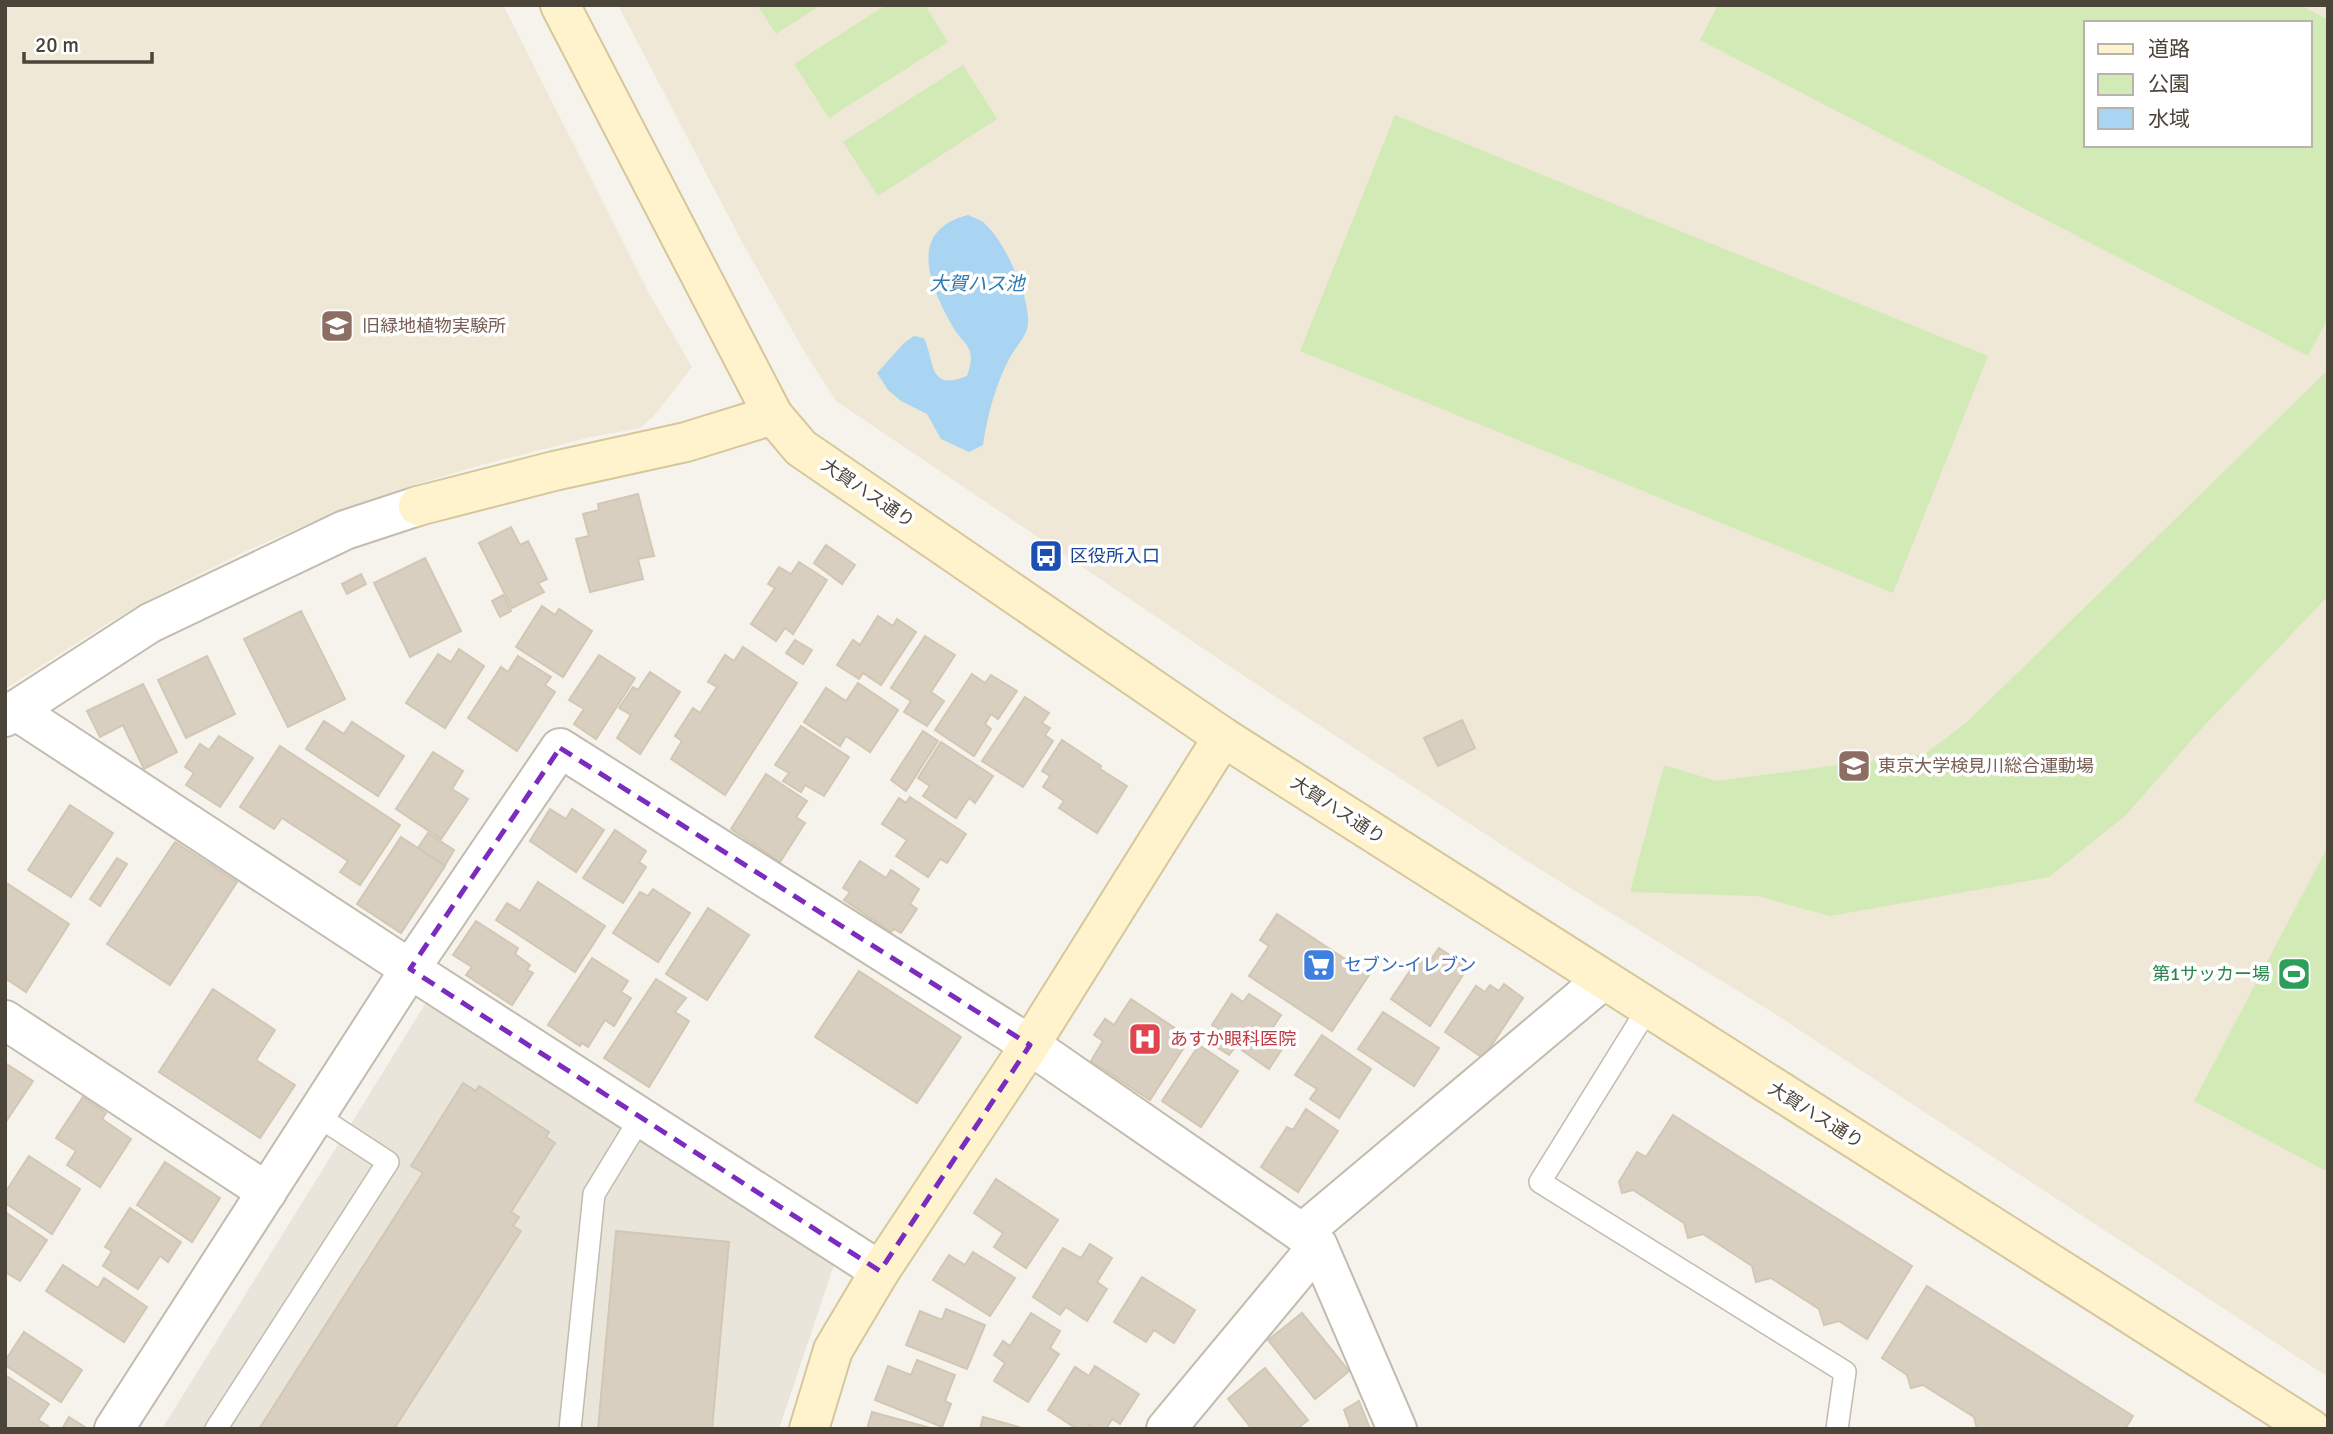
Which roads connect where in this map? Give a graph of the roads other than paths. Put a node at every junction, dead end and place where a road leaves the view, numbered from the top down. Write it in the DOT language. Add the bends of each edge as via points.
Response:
graph roads {
  1 [pos="560,5"];
  2 [pos="772,415"];
  3 [pos="10,714"];
  4 [pos="1223,737"];
  5 [pos="410,969"];
  6 [pos="1603,980"];
  7 [pos="1648,1008"];
  8 [pos="5,1020"];
  9 [pos="1030,1045"];
  10 [pos="316,1115"];
  11 [pos="641,1117"];
  12 [pos="267,1192"];
  13 [pos="1310,1239"];
  14 [pos="880,1271"];
  15 [pos="114,1429"];
  16 [pos="216,1429"];
  17 [pos="570,1429"];
  18 [pos="809,1429"];
  19 [pos="1166,1429"];
  20 [pos="1397,1429"];
  21 [pos="1837,1429"];
  22 [pos="2311,1429"];
  1 -- 2 [label="street, 大賀ハス通り"];
  2 -- 3 [label="street" via="686,442 418,506 345,530 150,623"];
  2 -- 4 [label="street, 大賀ハス通り" via="801,448"];
  3 -- 5 [label="street"];
  4 -- 6 [label="street, 大賀ハス通り"];
  4 -- 9 [label="street"];
  5 -- 9 [label="street" via="560,748"];
  5 -- 10 [label="street"];
  5 -- 11 [label="street"];
  6 -- 7 [label="street, 大賀ハス通り"];
  6 -- 13 [label="street"];
  7 -- 21 [label="lane" via="1541,1182 1845,1372"];
  7 -- 22 [label="street, 大賀ハス通り"];
  8 -- 12 [label="street"];
  9 -- 13 [label="street"];
  9 -- 14 [label="street"];
  10 -- 12 [label="street"];
  10 -- 16 [label="lane" via="388,1162"];
  11 -- 14 [label="street"];
  11 -- 17 [label="lane" via="594,1194"];
  12 -- 15 [label="street"];
  13 -- 19 [label="street"];
  13 -- 20 [label="street"];
  14 -- 18 [label="street" via="833,1350"];
}
